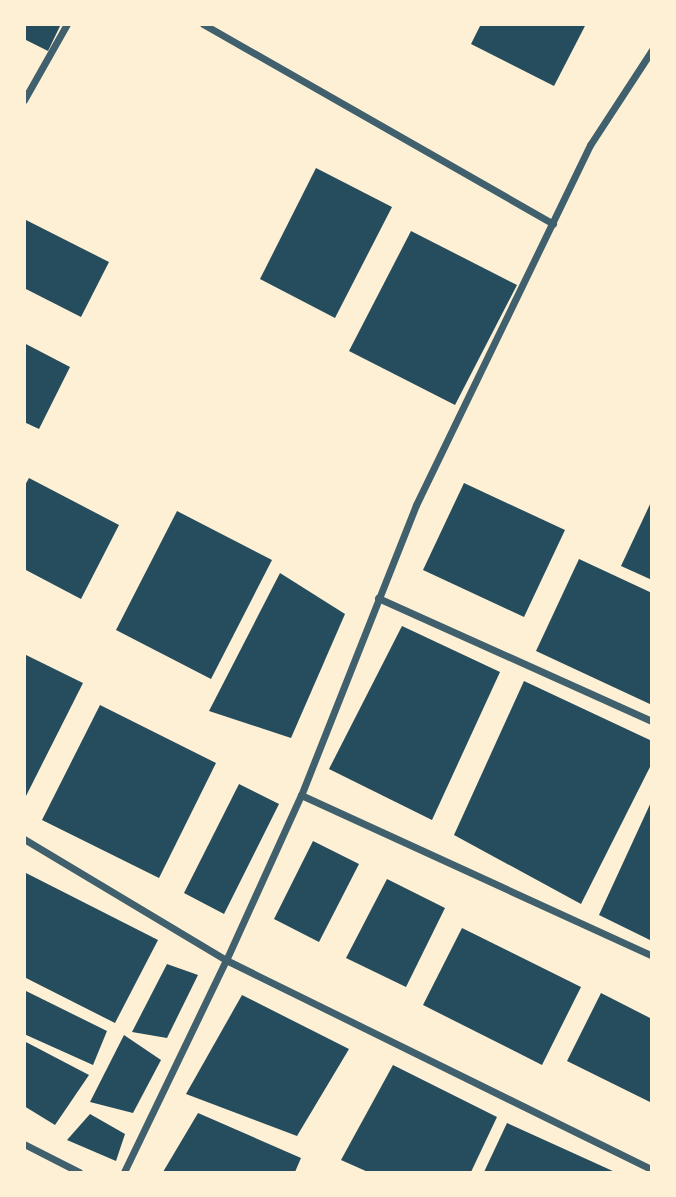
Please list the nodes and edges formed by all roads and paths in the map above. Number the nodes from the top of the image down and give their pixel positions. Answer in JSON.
{"nodes":[{"id":1,"x":67,"y":24,"type":"edge"},
{"id":2,"x":203,"y":24,"type":"edge"},
{"id":3,"x":652,"y":50,"type":"edge"},
{"id":4,"x":24,"y":100,"type":"edge"},
{"id":5,"x":553,"y":223,"type":"junction"},
{"id":6,"x":378,"y":598,"type":"junction"},
{"id":7,"x":652,"y":721,"type":"edge"},
{"id":8,"x":301,"y":795,"type":"junction"},
{"id":9,"x":24,"y":839,"type":"edge"},
{"id":10,"x":652,"y":956,"type":"edge"},
{"id":11,"x":226,"y":960,"type":"junction"},
{"id":12,"x":24,"y":1144,"type":"edge"},
{"id":13,"x":652,"y":1170,"type":"edge"},
{"id":14,"x":79,"y":1172,"type":"edge"},
{"id":15,"x":124,"y":1172,"type":"edge"}],
"edges":[{"from":1,"to":4,"type":"street"},
{"from":2,"to":5,"type":"street"},
{"from":3,"to":5,"type":"street"},
{"from":5,"to":6,"type":"street"},
{"from":6,"to":7,"type":"street"},
{"from":6,"to":8,"type":"street"},
{"from":8,"to":10,"type":"street"},
{"from":8,"to":11,"type":"street"},
{"from":9,"to":11,"type":"street"},
{"from":11,"to":13,"type":"street"},
{"from":11,"to":15,"type":"street"},
{"from":12,"to":14,"type":"street"}]}
